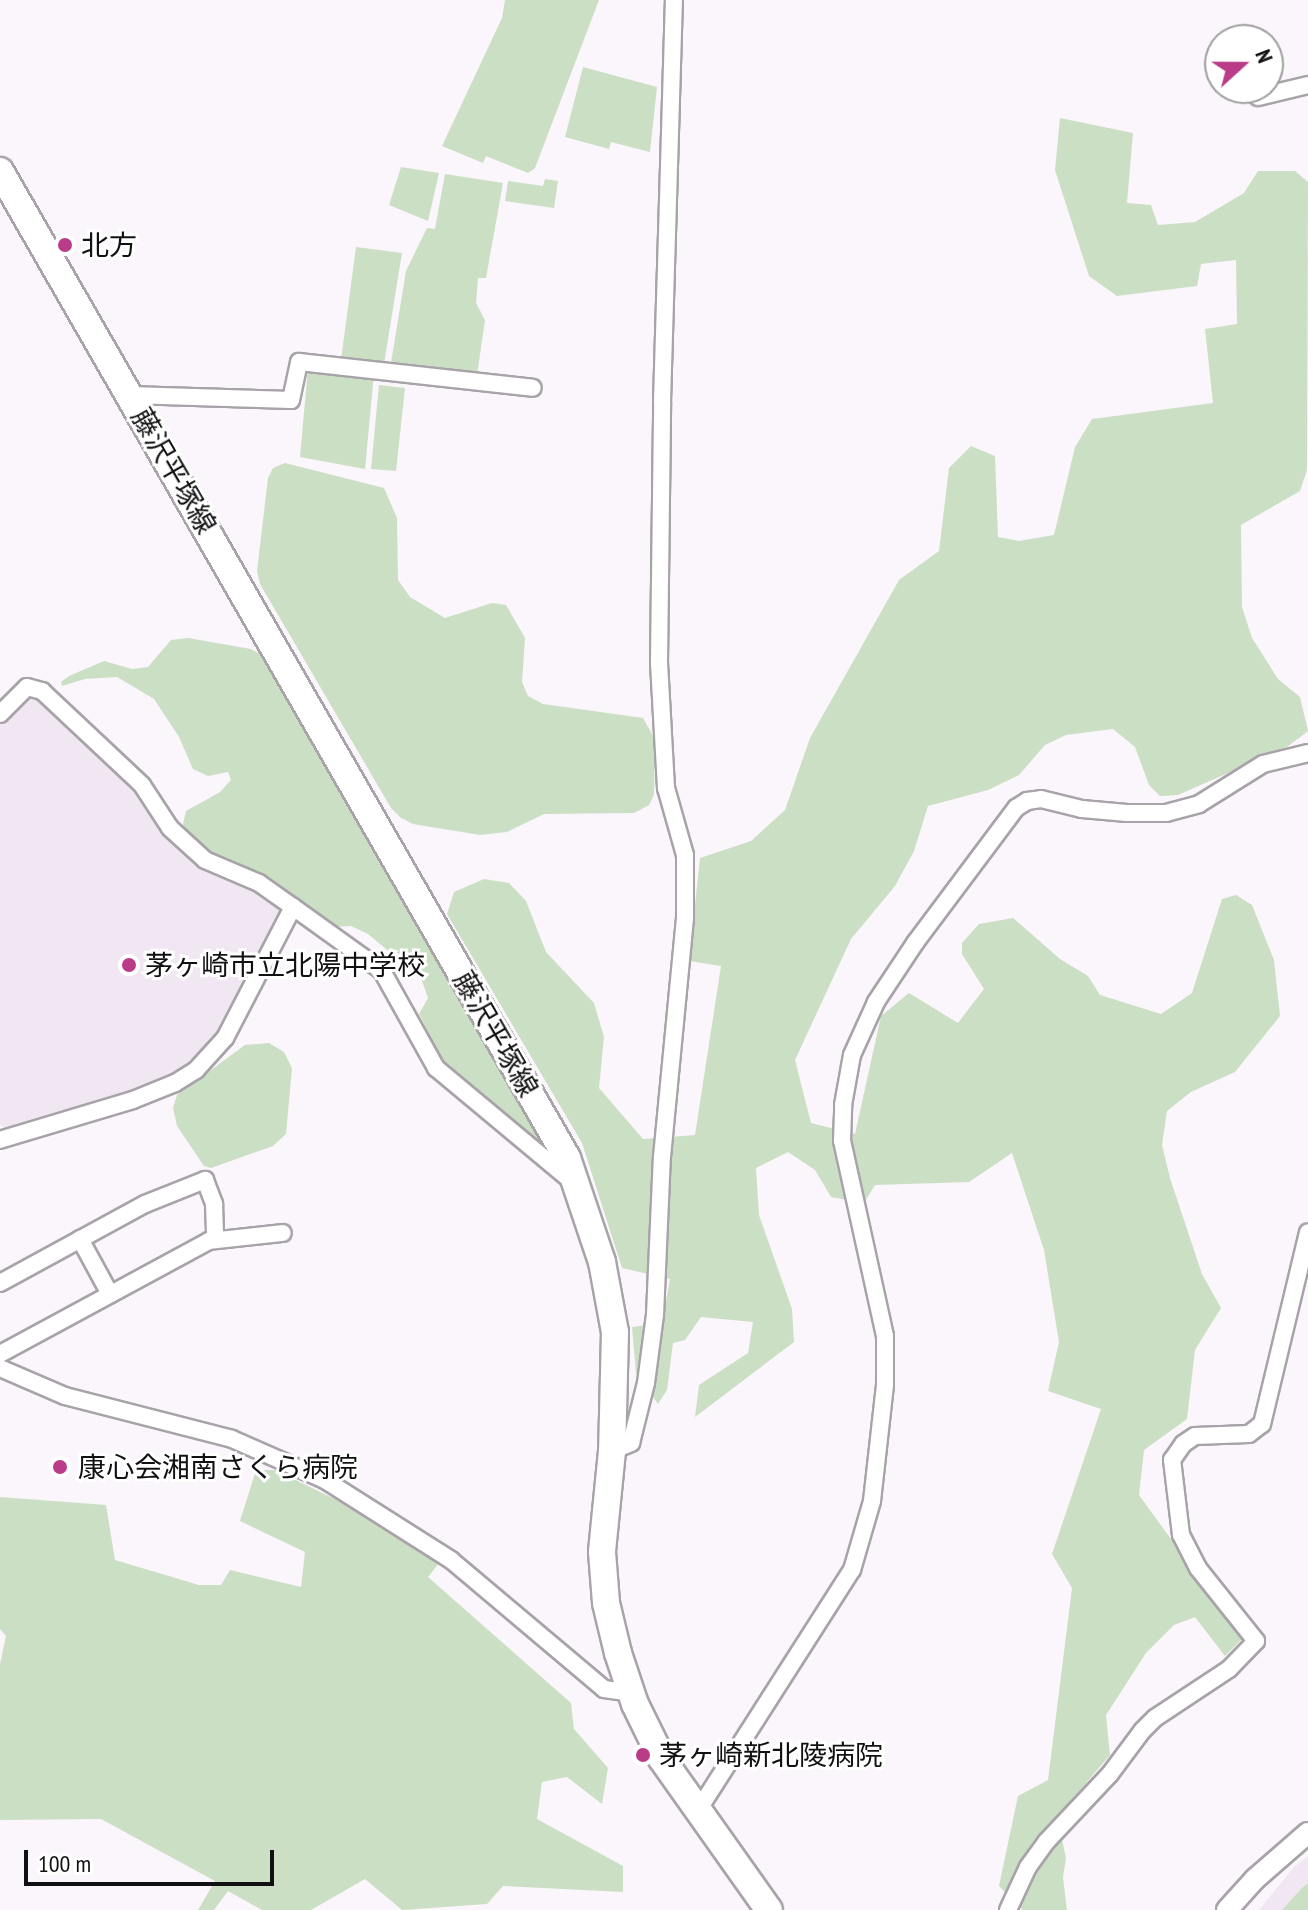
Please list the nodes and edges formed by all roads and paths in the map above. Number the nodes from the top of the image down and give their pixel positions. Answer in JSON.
{"nodes":[{"id":1,"x":674,"y":0,"type":"edge"},
{"id":2,"x":1308,"y":85,"type":"edge"},
{"id":3,"x":1284,"y":91,"type":"edge"},
{"id":4,"x":0,"y":171,"type":"edge"},
{"id":5,"x":533,"y":388,"type":"dead end"},
{"id":6,"x":130,"y":395,"type":"junction"},
{"id":7,"x":0,"y":714,"type":"edge"},
{"id":8,"x":1308,"y":753,"type":"edge"},
{"id":9,"x":293,"y":907,"type":"junction"},
{"id":10,"x":1,"y":1138,"type":"edge"},
{"id":11,"x":577,"y":1185,"type":"junction"},
{"id":12,"x":1308,"y":1232,"type":"edge"},
{"id":13,"x":283,"y":1233,"type":"dead end"},
{"id":14,"x":80,"y":1239,"type":"junction"},
{"id":15,"x":215,"y":1239,"type":"junction"},
{"id":16,"x":0,"y":1283,"type":"edge"},
{"id":17,"x":110,"y":1294,"type":"junction"},
{"id":18,"x":0,"y":1354,"type":"edge"},
{"id":19,"x":0,"y":1368,"type":"edge"},
{"id":20,"x":612,"y":1451,"type":"junction"},
{"id":21,"x":631,"y":1693,"type":"junction"},
{"id":22,"x":697,"y":1812,"type":"junction"},
{"id":23,"x":1308,"y":1833,"type":"edge"},
{"id":24,"x":769,"y":1910,"type":"edge"},
{"id":25,"x":1008,"y":1910,"type":"edge"},
{"id":26,"x":1227,"y":1910,"type":"edge"}],
"edges":[{"from":1,"to":20,"type":"street"},
{"from":2,"to":3,"type":"street"},
{"from":4,"to":6,"type":"main road","name":"藤沢平塚線"},
{"from":5,"to":6,"type":"street"},
{"from":6,"to":11,"type":"main road","name":"藤沢平塚線"},
{"from":7,"to":9,"type":"street"},
{"from":8,"to":22,"type":"street"},
{"from":9,"to":10,"type":"street"},
{"from":9,"to":11,"type":"street"},
{"from":11,"to":20,"type":"main road","name":"藤沢平塚線"},
{"from":12,"to":25,"type":"street"},
{"from":13,"to":15,"type":"street"},
{"from":14,"to":15,"type":"street"},
{"from":14,"to":16,"type":"street"},
{"from":14,"to":17,"type":"street"},
{"from":15,"to":17,"type":"street"},
{"from":17,"to":18,"type":"street"},
{"from":19,"to":21,"type":"street"},
{"from":20,"to":21,"type":"main road","name":"藤沢平塚線"},
{"from":21,"to":22,"type":"main road","name":"藤沢平塚線"},
{"from":22,"to":24,"type":"main road","name":"藤沢平塚線"},
{"from":23,"to":26,"type":"street"}]}
